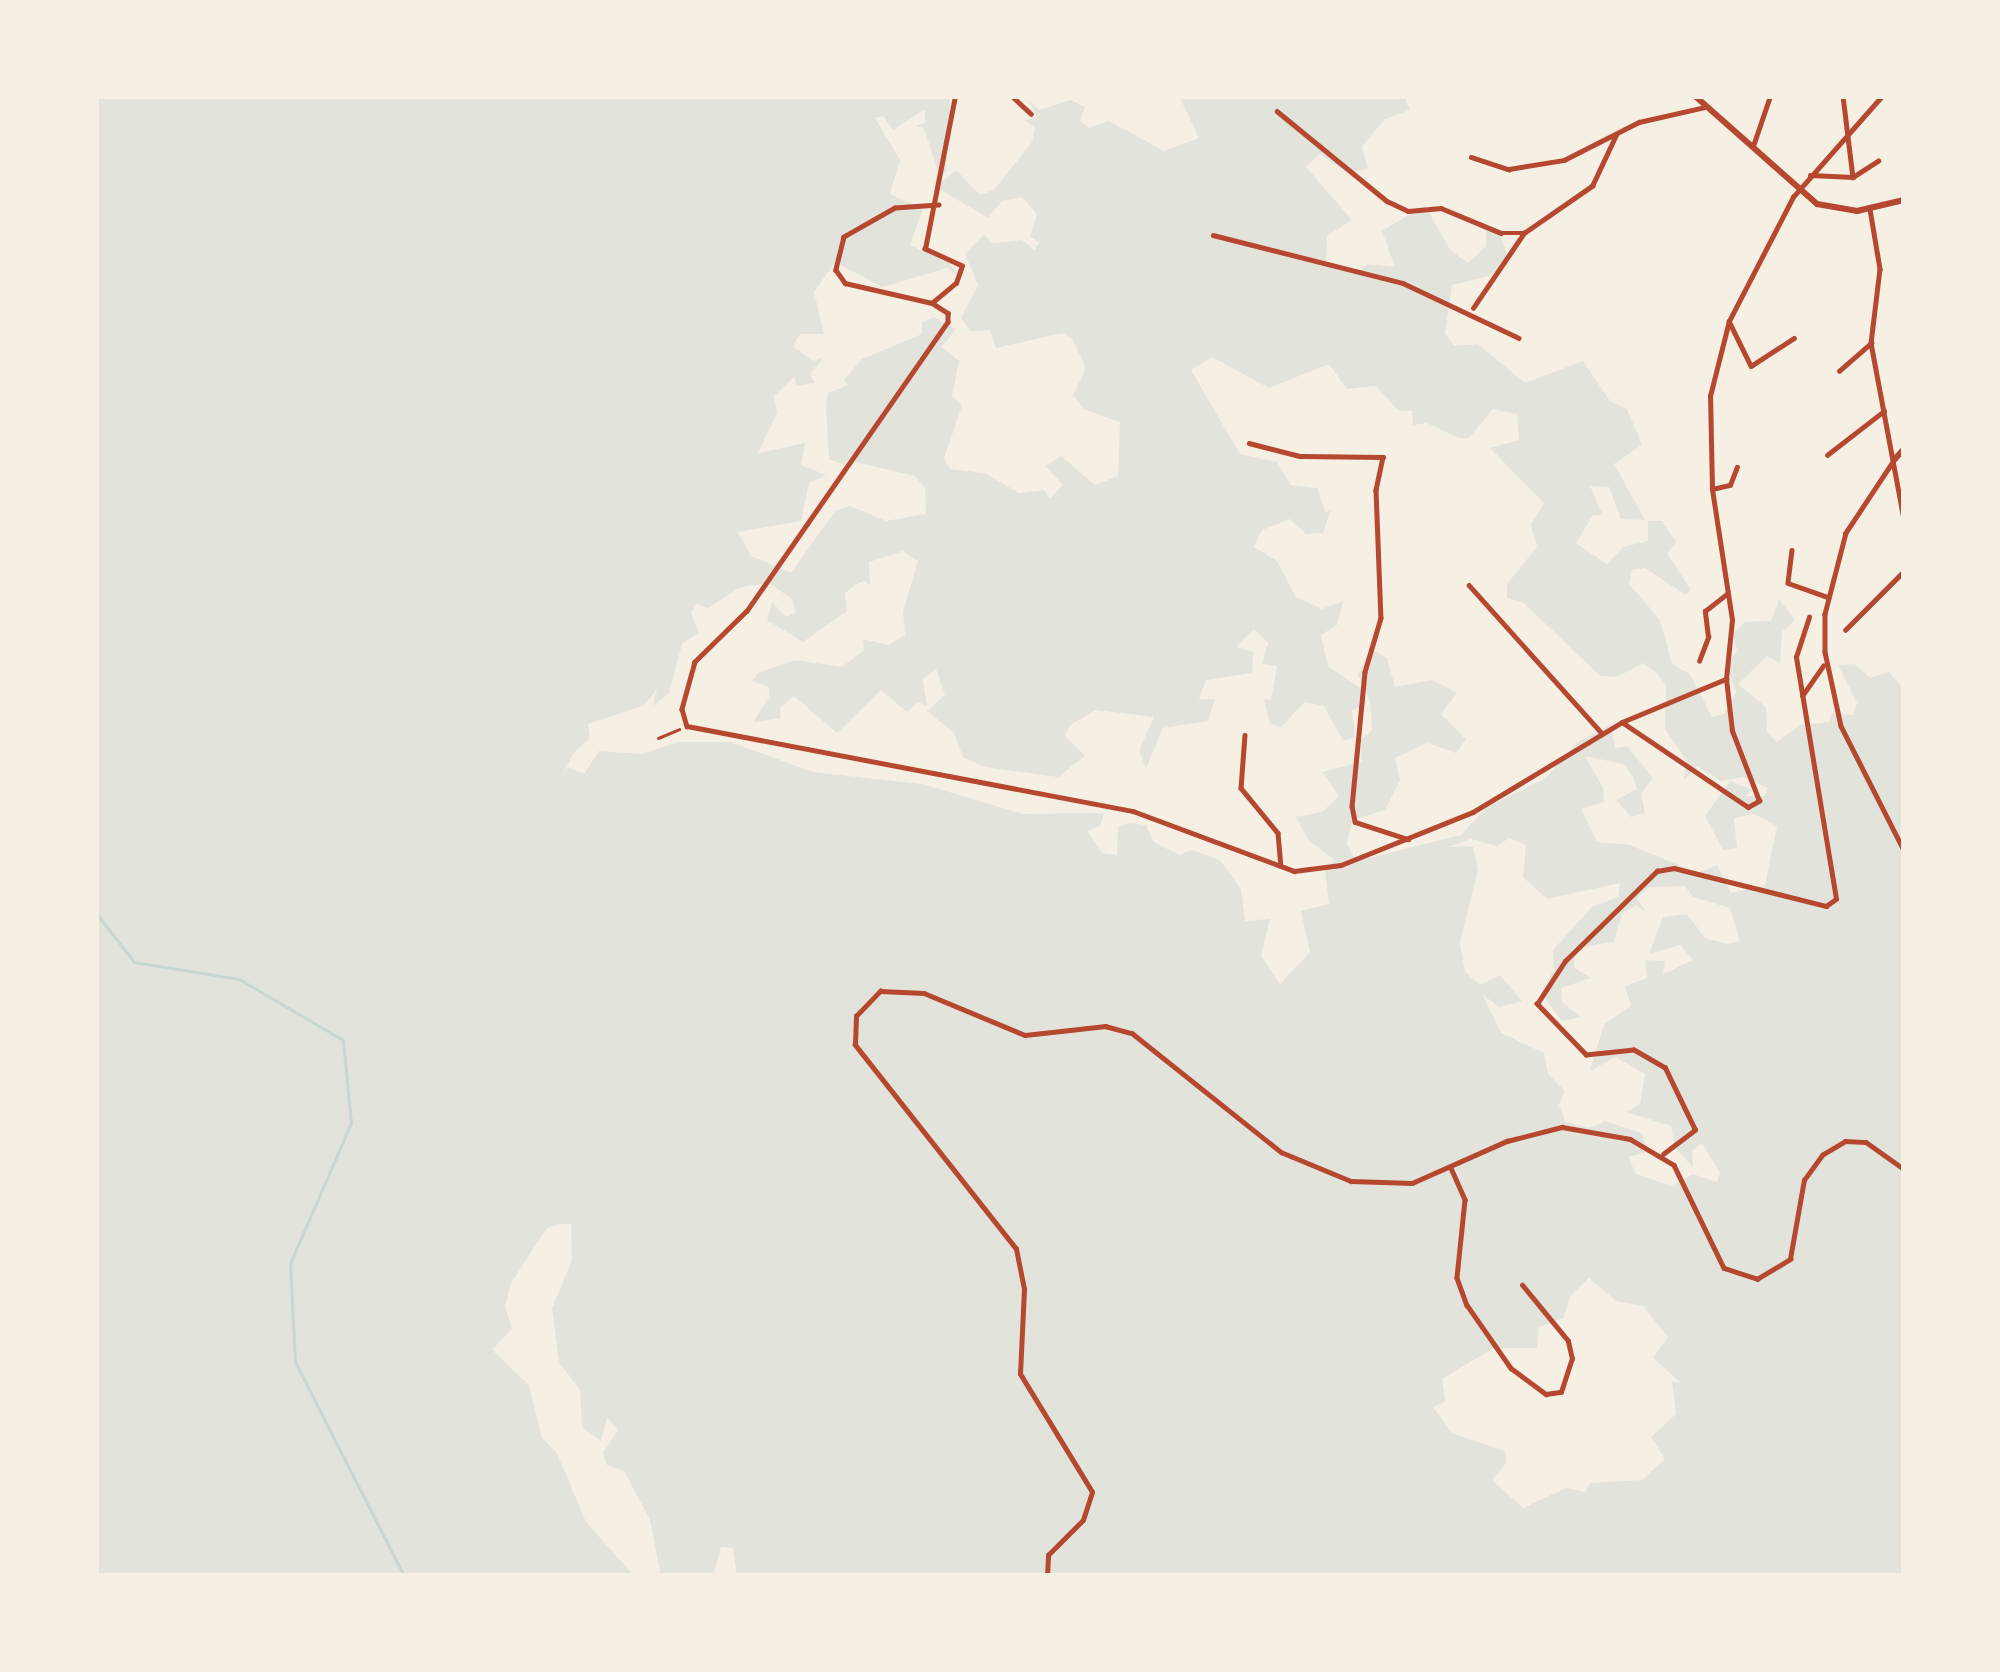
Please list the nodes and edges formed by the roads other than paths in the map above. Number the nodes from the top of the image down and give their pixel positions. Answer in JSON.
{"nodes":[{"id":1,"x":955,"y":96,"type":"edge"},
{"id":2,"x":1012,"y":96,"type":"edge"},
{"id":3,"x":1695,"y":96,"type":"edge"},
{"id":4,"x":1770,"y":96,"type":"edge"},
{"id":5,"x":1843,"y":96,"type":"edge"},
{"id":6,"x":1882,"y":96,"type":"edge"},
{"id":7,"x":1705,"y":106,"type":"junction"},
{"id":8,"x":1277,"y":111,"type":"dead end"},
{"id":9,"x":1030,"y":114,"type":"dead end"},
{"id":10,"x":1616,"y":135,"type":"junction"},
{"id":11,"x":1845,"y":135,"type":"junction"},
{"id":12,"x":1750,"y":148,"type":"junction"},
{"id":13,"x":1471,"y":158,"type":"dead end"},
{"id":14,"x":1878,"y":161,"type":"dead end"},
{"id":15,"x":1810,"y":175,"type":"junction"},
{"id":16,"x":1853,"y":177,"type":"junction"},
{"id":17,"x":1798,"y":191,"type":"junction"},
{"id":18,"x":1904,"y":200,"type":"edge"},
{"id":19,"x":938,"y":205,"type":"junction"},
{"id":20,"x":1870,"y":209,"type":"junction"},
{"id":21,"x":1524,"y":233,"type":"junction"},
{"id":22,"x":1213,"y":235,"type":"dead end"},
{"id":23,"x":932,"y":302,"type":"junction"},
{"id":24,"x":1472,"y":310,"type":"junction"},
{"id":25,"x":1729,"y":321,"type":"junction"},
{"id":26,"x":1519,"y":338,"type":"dead end"},
{"id":27,"x":1794,"y":338,"type":"dead end"},
{"id":28,"x":1871,"y":343,"type":"junction"},
{"id":29,"x":1840,"y":371,"type":"dead end"},
{"id":30,"x":1884,"y":411,"type":"junction"},
{"id":31,"x":1249,"y":443,"type":"dead end"},
{"id":32,"x":1904,"y":448,"type":"edge"},
{"id":33,"x":1827,"y":455,"type":"dead end"},
{"id":34,"x":1895,"y":459,"type":"junction"},
{"id":35,"x":1737,"y":467,"type":"dead end"},
{"id":36,"x":1712,"y":489,"type":"junction"},
{"id":37,"x":1904,"y":520,"type":"edge"},
{"id":38,"x":1792,"y":550,"type":"dead end"},
{"id":39,"x":1904,"y":571,"type":"edge"},
{"id":40,"x":1468,"y":585,"type":"dead end"},
{"id":41,"x":1727,"y":594,"type":"junction"},
{"id":42,"x":1828,"y":597,"type":"junction"},
{"id":43,"x":1809,"y":616,"type":"dead end"},
{"id":44,"x":1845,"y":630,"type":"dead end"},
{"id":45,"x":1699,"y":661,"type":"dead end"},
{"id":46,"x":1826,"y":664,"type":"junction"},
{"id":47,"x":1726,"y":679,"type":"junction"},
{"id":48,"x":1802,"y":696,"type":"junction"},
{"id":49,"x":1622,"y":722,"type":"junction"},
{"id":50,"x":1602,"y":734,"type":"junction"},
{"id":51,"x":1245,"y":735,"type":"dead end"},
{"id":52,"x":1408,"y":838,"type":"junction"},
{"id":53,"x":1904,"y":850,"type":"edge"},
{"id":54,"x":1281,"y":866,"type":"junction"},
{"id":55,"x":1663,"y":1154,"type":"junction"},
{"id":56,"x":1451,"y":1168,"type":"junction"},
{"id":57,"x":1904,"y":1169,"type":"edge"},
{"id":58,"x":1522,"y":1285,"type":"dead end"},
{"id":59,"x":1047,"y":1576,"type":"edge"}],
"edges":[{"from":1,"to":19,"type":"street"},
{"from":2,"to":9,"type":"street"},
{"from":3,"to":7,"type":"street"},
{"from":4,"to":12,"type":"street"},
{"from":5,"to":11,"type":"street"},
{"from":6,"to":11,"type":"street"},
{"from":7,"to":10,"type":"street"},
{"from":7,"to":12,"type":"street"},
{"from":8,"to":21,"type":"street"},
{"from":10,"to":13,"type":"street"},
{"from":10,"to":21,"type":"street"},
{"from":11,"to":15,"type":"street"},
{"from":11,"to":16,"type":"street"},
{"from":12,"to":17,"type":"street"},
{"from":14,"to":16,"type":"street"},
{"from":15,"to":16,"type":"street"},
{"from":15,"to":17,"type":"street"},
{"from":17,"to":20,"type":"street"},
{"from":17,"to":25,"type":"street"},
{"from":18,"to":20,"type":"street"},
{"from":19,"to":23,"type":"street"},
{"from":19,"to":23,"type":"street"},
{"from":20,"to":28,"type":"street"},
{"from":21,"to":24,"type":"street"},
{"from":22,"to":24,"type":"street"},
{"from":23,"to":54,"type":"street"},
{"from":24,"to":26,"type":"street"},
{"from":25,"to":27,"type":"street"},
{"from":25,"to":36,"type":"street"},
{"from":28,"to":29,"type":"street"},
{"from":28,"to":30,"type":"street"},
{"from":30,"to":33,"type":"street"},
{"from":30,"to":34,"type":"street"},
{"from":31,"to":52,"type":"street"},
{"from":32,"to":34,"type":"street"},
{"from":34,"to":37,"type":"street"},
{"from":34,"to":42,"type":"street"},
{"from":35,"to":36,"type":"street"},
{"from":36,"to":41,"type":"street"},
{"from":38,"to":42,"type":"street"},
{"from":39,"to":44,"type":"street"},
{"from":40,"to":50,"type":"street"},
{"from":41,"to":45,"type":"street"},
{"from":41,"to":47,"type":"street"},
{"from":42,"to":46,"type":"street"},
{"from":43,"to":48,"type":"street"},
{"from":46,"to":48,"type":"street"},
{"from":46,"to":53,"type":"street"},
{"from":47,"to":49,"type":"street"},
{"from":47,"to":49,"type":"street"},
{"from":48,"to":55,"type":"street"},
{"from":49,"to":50,"type":"street"},
{"from":50,"to":52,"type":"street"},
{"from":51,"to":54,"type":"street"},
{"from":52,"to":54,"type":"street"},
{"from":55,"to":56,"type":"street"},
{"from":55,"to":57,"type":"street"},
{"from":56,"to":58,"type":"street"},
{"from":56,"to":59,"type":"street"}]}
